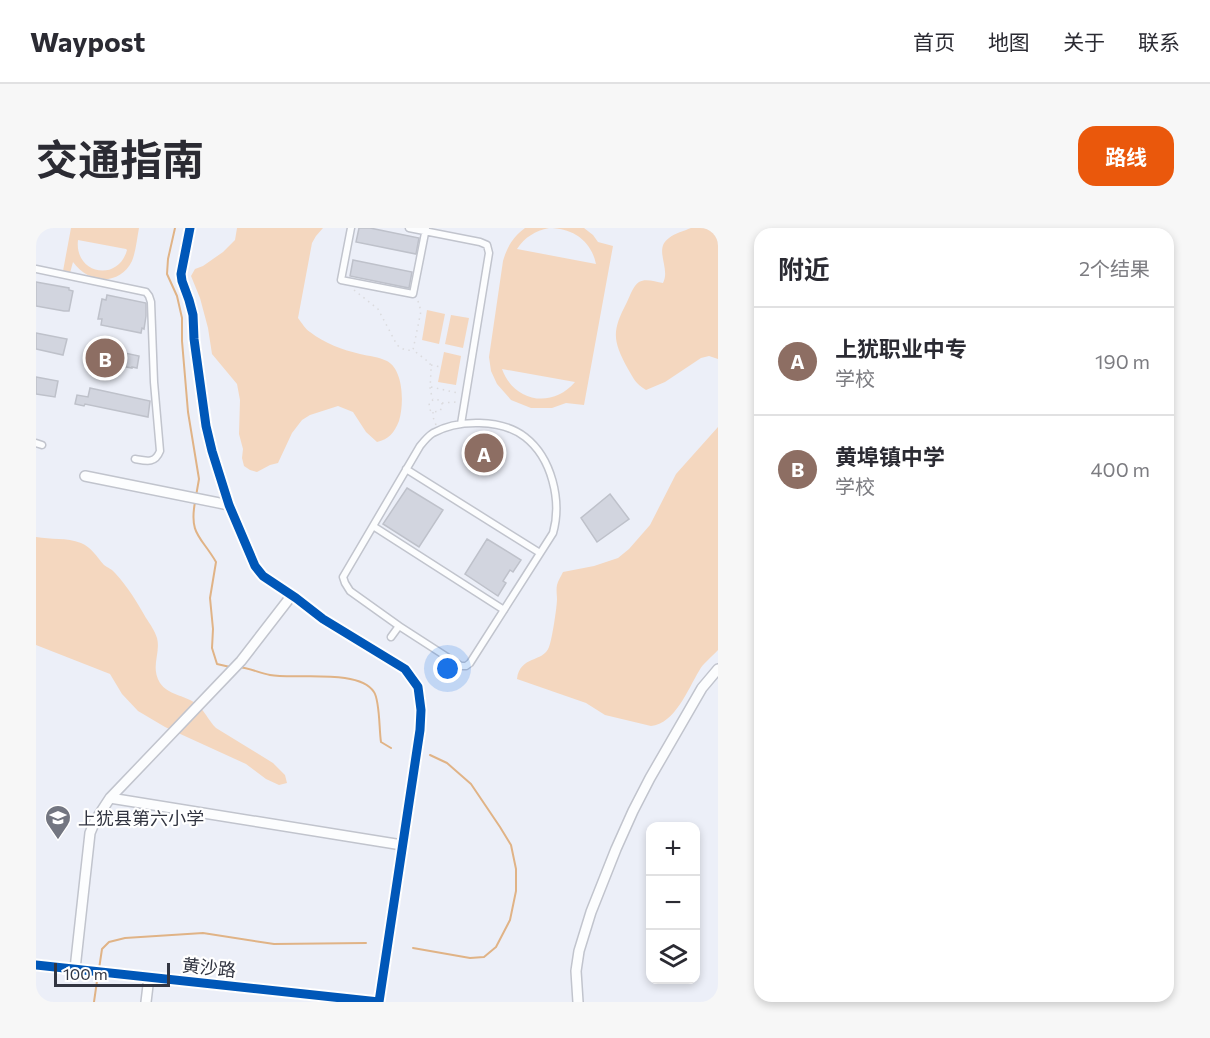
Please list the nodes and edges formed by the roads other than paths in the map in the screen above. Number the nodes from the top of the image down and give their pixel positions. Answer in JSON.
{"nodes":[{"id":1,"x":190,"y":228,"type":"edge"},
{"id":2,"x":351,"y":228,"type":"edge"},
{"id":3,"x":409,"y":228,"type":"edge"},
{"id":4,"x":425,"y":230,"type":"edge"},
{"id":5,"x":36,"y":269,"type":"edge"},
{"id":6,"x":461,"y":424,"type":"junction"},
{"id":7,"x":135,"y":459,"type":"dead end"},
{"id":8,"x":406,"y":470,"type":"junction"},
{"id":9,"x":85,"y":476,"type":"dead end"},
{"id":10,"x":229,"y":505,"type":"junction"},
{"id":11,"x":373,"y":526,"type":"junction"},
{"id":12,"x":540,"y":553,"type":"junction"},
{"id":13,"x":292,"y":595,"type":"junction"},
{"id":14,"x":504,"y":610,"type":"junction"},
{"id":15,"x":399,"y":626,"type":"junction"},
{"id":16,"x":391,"y":637,"type":"dead end"},
{"id":17,"x":718,"y":669,"type":"edge"},
{"id":18,"x":110,"y":798,"type":"junction"},
{"id":19,"x":402,"y":845,"type":"junction"},
{"id":20,"x":36,"y":965,"type":"edge"},
{"id":21,"x":75,"y":969,"type":"junction"},
{"id":22,"x":149,"y":977,"type":"junction"},
{"id":23,"x":146,"y":1002,"type":"edge"},
{"id":24,"x":379,"y":1002,"type":"edge"},
{"id":25,"x":578,"y":1002,"type":"edge"}],
"edges":[{"from":1,"to":10,"type":"street"},
{"from":2,"to":4,"type":"street"},
{"from":3,"to":4,"type":"street"},
{"from":4,"to":6,"type":"street"},
{"from":5,"to":7,"type":"street"},
{"from":6,"to":8,"type":"street"},
{"from":6,"to":12,"type":"street"},
{"from":8,"to":11,"type":"street"},
{"from":8,"to":12,"type":"street"},
{"from":9,"to":10,"type":"street"},
{"from":10,"to":13,"type":"street"},
{"from":11,"to":14,"type":"street"},
{"from":11,"to":15,"type":"street"},
{"from":12,"to":14,"type":"street"},
{"from":13,"to":18,"type":"street"},
{"from":13,"to":19,"type":"street"},
{"from":14,"to":15,"type":"street"},
{"from":15,"to":16,"type":"street"},
{"from":17,"to":25,"type":"street"},
{"from":18,"to":19,"type":"street"},
{"from":18,"to":21,"type":"street"},
{"from":19,"to":24,"type":"street"},
{"from":20,"to":21,"type":"street","name":"黄沙路"},
{"from":21,"to":22,"type":"street","name":"黄沙路"},
{"from":22,"to":23,"type":"street"},
{"from":22,"to":24,"type":"street","name":"黄沙路"}]}
